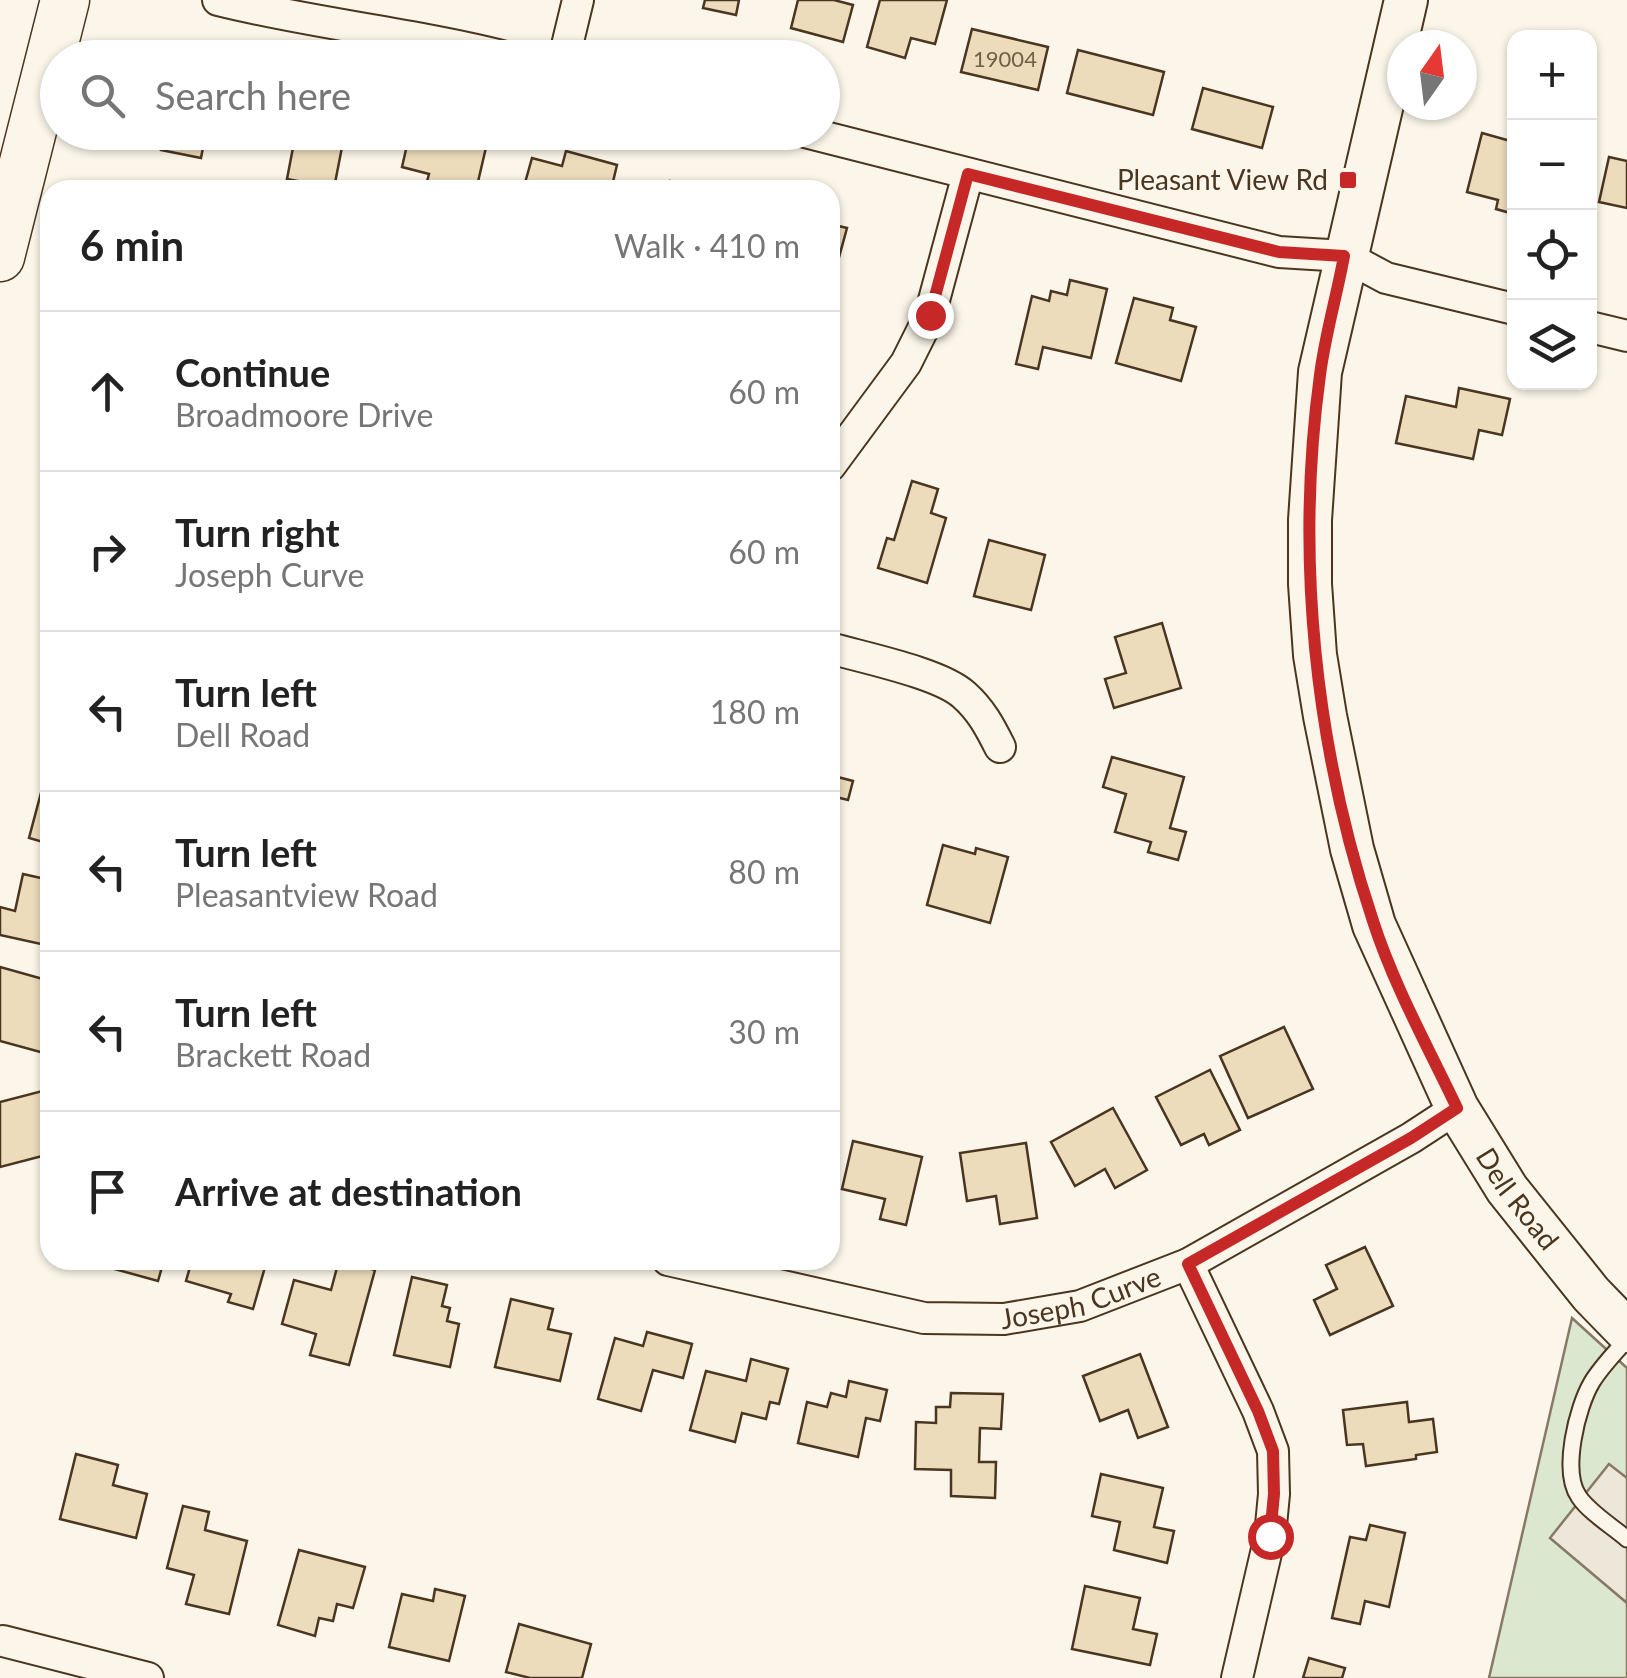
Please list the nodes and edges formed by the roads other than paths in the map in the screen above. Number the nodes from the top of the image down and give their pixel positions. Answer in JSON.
{"nodes":[{"id":1,"x":65,"y":0,"type":"edge"},
{"id":2,"x":218,"y":0,"type":"edge"},
{"id":3,"x":578,"y":0,"type":"edge"},
{"id":4,"x":1406,"y":0,"type":"edge"},
{"id":5,"x":55,"y":40,"type":"edge"},
{"id":6,"x":432,"y":40,"type":"edge"},
{"id":7,"x":568,"y":40,"type":"edge"},
{"id":8,"x":40,"y":99,"type":"edge"},
{"id":9,"x":840,"y":141,"type":"edge"},
{"id":10,"x":968,"y":174,"type":"junction"},
{"id":11,"x":1344,"y":256,"type":"junction"},
{"id":12,"x":0,"y":257,"type":"edge"},
{"id":13,"x":1507,"y":307,"type":"edge"},
{"id":14,"x":1597,"y":329,"type":"edge"},
{"id":15,"x":1627,"y":336,"type":"edge"},
{"id":16,"x":840,"y":452,"type":"edge"},
{"id":17,"x":840,"y":651,"type":"edge"},
{"id":18,"x":1000,"y":747,"type":"dead end"},
{"id":19,"x":1457,"y":1108,"type":"junction"},
{"id":20,"x":1188,"y":1264,"type":"junction"},
{"id":21,"x":712,"y":1270,"type":"edge"},
{"id":22,"x":1627,"y":1331,"type":"edge"},
{"id":23,"x":1627,"y":1339,"type":"edge"},
{"id":24,"x":1627,"y":1539,"type":"edge"},
{"id":25,"x":3,"y":1641,"type":"dead end"},
{"id":26,"x":148,"y":1678,"type":"edge"},
{"id":27,"x":1237,"y":1678,"type":"edge"}],
"edges":[{"from":1,"to":5,"type":"main road"},
{"from":2,"to":6,"type":"street"},
{"from":3,"to":7,"type":"street"},
{"from":4,"to":11,"type":"street","name":"Dell Road"},
{"from":8,"to":12,"type":"main road"},
{"from":9,"to":10,"type":"street"},
{"from":10,"to":11,"type":"street"},
{"from":10,"to":16,"type":"street"},
{"from":11,"to":13,"type":"street"},
{"from":11,"to":19,"type":"street","name":"Dell Road"},
{"from":14,"to":15,"type":"street"},
{"from":17,"to":18,"type":"street"},
{"from":19,"to":20,"type":"street","name":"Joseph Curve"},
{"from":19,"to":22,"type":"street","name":"Dell Road"},
{"from":20,"to":21,"type":"street","name":"Joseph Curve"},
{"from":20,"to":27,"type":"street"},
{"from":23,"to":24,"type":"lane"},
{"from":25,"to":26,"type":"street"}]}
